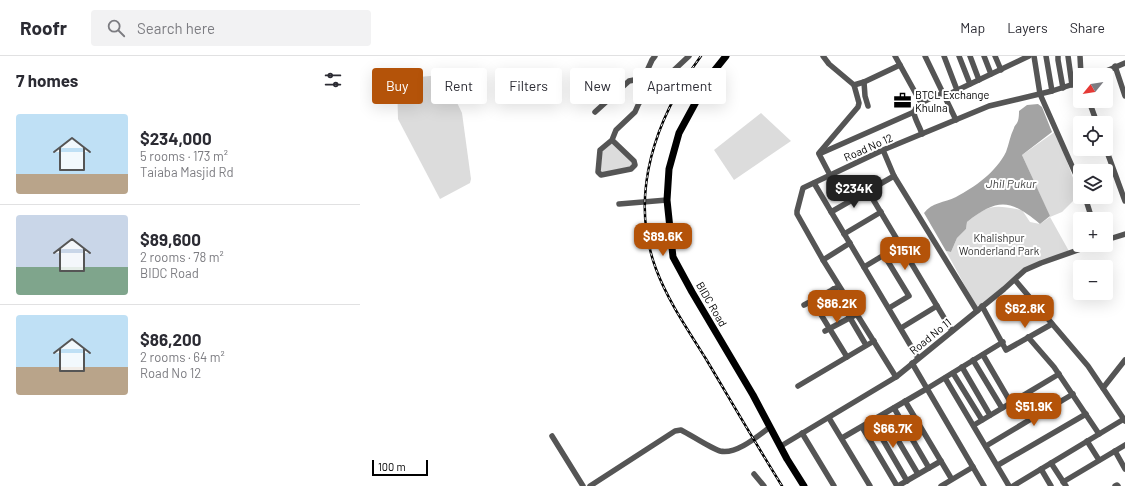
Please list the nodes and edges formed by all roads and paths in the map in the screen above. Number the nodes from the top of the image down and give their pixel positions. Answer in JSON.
{"nodes":[{"id":1,"x":655,"y":56,"type":"edge"},
{"id":2,"x":688,"y":56,"type":"edge"},
{"id":3,"x":726,"y":56,"type":"edge"},
{"id":4,"x":823,"y":56,"type":"edge"},
{"id":5,"x":895,"y":56,"type":"edge"},
{"id":6,"x":925,"y":56,"type":"edge"},
{"id":7,"x":944,"y":56,"type":"edge"},
{"id":8,"x":959,"y":56,"type":"edge"},
{"id":9,"x":970,"y":56,"type":"edge"},
{"id":10,"x":984,"y":56,"type":"edge"},
{"id":11,"x":995,"y":56,"type":"edge"},
{"id":12,"x":1029,"y":56,"type":"edge"},
{"id":13,"x":1034,"y":56,"type":"edge"},
{"id":14,"x":1046,"y":56,"type":"edge"},
{"id":15,"x":1058,"y":56,"type":"edge"},
{"id":16,"x":1068,"y":56,"type":"edge"},
{"id":17,"x":1080,"y":56,"type":"edge"},
{"id":18,"x":1125,"y":63,"type":"edge"},
{"id":19,"x":900,"y":65,"type":"junction"},
{"id":20,"x":1115,"y":66,"type":"junction"},
{"id":21,"x":1081,"y":68,"type":"edge"},
{"id":22,"x":1111,"y":68,"type":"edge"},
{"id":23,"x":1001,"y":70,"type":"junction"},
{"id":24,"x":991,"y":74,"type":"junction"},
{"id":25,"x":979,"y":80,"type":"junction"},
{"id":26,"x":864,"y":82,"type":"junction"},
{"id":27,"x":970,"y":84,"type":"junction"},
{"id":28,"x":854,"y":85,"type":"junction"},
{"id":29,"x":1072,"y":85,"type":"joint"},
{"id":30,"x":1063,"y":88,"type":"junction"},
{"id":31,"x":957,"y":90,"type":"junction"},
{"id":32,"x":1052,"y":91,"type":"junction"},
{"id":33,"x":944,"y":94,"type":"junction"},
{"id":34,"x":1040,"y":94,"type":"junction"},
{"id":35,"x":1125,"y":96,"type":"edge"},
{"id":36,"x":921,"y":103,"type":"junction"},
{"id":37,"x":868,"y":106,"type":"dead end"},
{"id":38,"x":595,"y":112,"type":"dead end"},
{"id":39,"x":914,"y":112,"type":"junction"},
{"id":40,"x":956,"y":120,"type":"junction"},
{"id":41,"x":922,"y":134,"type":"junction"},
{"id":42,"x":612,"y":140,"type":"junction"},
{"id":43,"x":883,"y":150,"type":"junction"},
{"id":44,"x":819,"y":154,"type":"junction"},
{"id":45,"x":1109,"y":156,"type":"edge"},
{"id":46,"x":1073,"y":168,"type":"edge"},
{"id":47,"x":830,"y":175,"type":"junction"},
{"id":48,"x":894,"y":176,"type":"junction"},
{"id":49,"x":814,"y":183,"type":"junction"},
{"id":50,"x":868,"y":191,"type":"junction"},
{"id":51,"x":667,"y":200,"type":"junction"},
{"id":52,"x":1125,"y":201,"type":"edge"},
{"id":53,"x":618,"y":204,"type":"dead end"},
{"id":54,"x":831,"y":212,"type":"junction"},
{"id":55,"x":881,"y":212,"type":"junction"},
{"id":56,"x":844,"y":234,"type":"junction"},
{"id":57,"x":1125,"y":234,"type":"edge"},
{"id":58,"x":1113,"y":238,"type":"edge"},
{"id":59,"x":850,"y":243,"type":"junction"},
{"id":60,"x":1073,"y":252,"type":"edge"},
{"id":61,"x":823,"y":260,"type":"junction"},
{"id":62,"x":864,"y":267,"type":"junction"},
{"id":63,"x":1014,"y":280,"type":"junction"},
{"id":64,"x":839,"y":286,"type":"junction"},
{"id":65,"x":833,"y":289,"type":"junction"},
{"id":66,"x":812,"y":300,"type":"junction"},
{"id":67,"x":804,"y":305,"type":"dead end"},
{"id":68,"x":937,"y":306,"type":"junction"},
{"id":69,"x":982,"y":306,"type":"junction"},
{"id":70,"x":889,"y":308,"type":"junction"},
{"id":71,"x":976,"y":311,"type":"junction"},
{"id":72,"x":857,"y":314,"type":"junction"},
{"id":73,"x":850,"y":318,"type":"junction"},
{"id":74,"x":1052,"y":324,"type":"junction"},
{"id":75,"x":901,"y":328,"type":"junction"},
{"id":76,"x":828,"y":330,"type":"junction"},
{"id":77,"x":952,"y":331,"type":"junction"},
{"id":78,"x":1028,"y":337,"type":"junction"},
{"id":79,"x":874,"y":341,"type":"junction"},
{"id":80,"x":1003,"y":342,"type":"junction"},
{"id":81,"x":866,"y":345,"type":"junction"},
{"id":82,"x":982,"y":355,"type":"junction"},
{"id":83,"x":847,"y":357,"type":"junction"},
{"id":84,"x":918,"y":358,"type":"junction"},
{"id":85,"x":973,"y":360,"type":"junction"},
{"id":86,"x":1125,"y":360,"type":"edge"},
{"id":87,"x":912,"y":363,"type":"junction"},
{"id":88,"x":962,"y":367,"type":"junction"},
{"id":89,"x":953,"y":373,"type":"junction"},
{"id":90,"x":1059,"y":374,"type":"junction"},
{"id":91,"x":896,"y":377,"type":"junction"},
{"id":92,"x":945,"y":378,"type":"junction"},
{"id":93,"x":798,"y":386,"type":"dead end"},
{"id":94,"x":928,"y":388,"type":"junction"},
{"id":95,"x":1103,"y":388,"type":"junction"},
{"id":96,"x":1073,"y":394,"type":"junction"},
{"id":97,"x":906,"y":401,"type":"junction"},
{"id":98,"x":1011,"y":403,"type":"junction"},
{"id":99,"x":894,"y":408,"type":"junction"},
{"id":100,"x":1002,"y":408,"type":"junction"},
{"id":101,"x":883,"y":414,"type":"junction"},
{"id":102,"x":1086,"y":414,"type":"junction"},
{"id":103,"x":990,"y":415,"type":"junction"},
{"id":104,"x":829,"y":418,"type":"junction"},
{"id":105,"x":982,"y":420,"type":"junction"},
{"id":106,"x":1124,"y":420,"type":"edge"},
{"id":107,"x":872,"y":421,"type":"junction"},
{"id":108,"x":974,"y":425,"type":"junction"},
{"id":109,"x":862,"y":426,"type":"junction"},
{"id":110,"x":770,"y":427,"type":"junction"},
{"id":111,"x":802,"y":433,"type":"junction"},
{"id":112,"x":1099,"y":434,"type":"junction"},
{"id":113,"x":552,"y":436,"type":"dead end"},
{"id":114,"x":842,"y":438,"type":"junction"},
{"id":115,"x":1087,"y":441,"type":"junction"},
{"id":116,"x":1125,"y":445,"type":"edge"},
{"id":117,"x":781,"y":446,"type":"junction"},
{"id":118,"x":986,"y":446,"type":"junction"},
{"id":119,"x":1115,"y":451,"type":"junction"},
{"id":120,"x":1099,"y":460,"type":"junction"},
{"id":121,"x":941,"y":461,"type":"junction"},
{"id":122,"x":1051,"y":463,"type":"junction"},
{"id":123,"x":998,"y":465,"type":"junction"},
{"id":124,"x":973,"y":467,"type":"junction"},
{"id":125,"x":929,"y":468,"type":"junction"},
{"id":126,"x":1125,"y":468,"type":"edge"},
{"id":127,"x":1041,"y":469,"type":"junction"},
{"id":128,"x":754,"y":474,"type":"dead end"},
{"id":129,"x":918,"y":474,"type":"junction"},
{"id":130,"x":951,"y":478,"type":"dead end"},
{"id":131,"x":907,"y":481,"type":"junction"},
{"id":132,"x":1065,"y":484,"type":"edge"},
{"id":133,"x":583,"y":486,"type":"edge"},
{"id":134,"x":590,"y":486,"type":"edge"},
{"id":135,"x":764,"y":486,"type":"edge"},
{"id":136,"x":804,"y":486,"type":"edge"},
{"id":137,"x":808,"y":486,"type":"edge"},
{"id":138,"x":834,"y":486,"type":"edge"},
{"id":139,"x":870,"y":486,"type":"edge"},
{"id":140,"x":898,"y":486,"type":"edge"},
{"id":141,"x":941,"y":486,"type":"edge"},
{"id":142,"x":984,"y":486,"type":"edge"},
{"id":143,"x":1009,"y":486,"type":"edge"},
{"id":144,"x":1013,"y":486,"type":"edge"},
{"id":145,"x":1051,"y":486,"type":"edge"},
{"id":146,"x":1115,"y":486,"type":"edge"},
{"id":147,"x":1118,"y":486,"type":"edge"}],
"edges":[{"from":1,"to":38,"type":"street"},
{"from":2,"to":42,"type":"street"},
{"from":3,"to":51,"type":"main road","name":"BIDC Road"},
{"from":4,"to":28,"type":"street"},
{"from":5,"to":19,"type":"street"},
{"from":6,"to":33,"type":"street"},
{"from":7,"to":31,"type":"street"},
{"from":8,"to":27,"type":"street"},
{"from":9,"to":25,"type":"street"},
{"from":10,"to":24,"type":"street"},
{"from":11,"to":23,"type":"street"},
{"from":12,"to":23,"type":"street"},
{"from":13,"to":34,"type":"street"},
{"from":14,"to":32,"type":"street"},
{"from":15,"to":30,"type":"street"},
{"from":16,"to":29,"type":"street"},
{"from":17,"to":21,"type":"street"},
{"from":18,"to":20,"type":"street"},
{"from":19,"to":26,"type":"street"},
{"from":19,"to":36,"type":"street"},
{"from":20,"to":22,"type":"street"},
{"from":20,"to":35,"type":"street"},
{"from":23,"to":24,"type":"street"},
{"from":24,"to":25,"type":"street"},
{"from":25,"to":27,"type":"street"},
{"from":26,"to":28,"type":"street"},
{"from":26,"to":37,"type":"street"},
{"from":27,"to":31,"type":"street"},
{"from":28,"to":44,"type":"street"},
{"from":29,"to":30,"type":"street","name":"Road No 12"},
{"from":30,"to":32,"type":"street","name":"Road No 12"},
{"from":31,"to":33,"type":"street"},
{"from":32,"to":34,"type":"street","name":"Road No 12"},
{"from":33,"to":36,"type":"street"},
{"from":33,"to":40,"type":"street"},
{"from":34,"to":40,"type":"street","name":"Road No 12"},
{"from":34,"to":46,"type":"street"},
{"from":36,"to":39,"type":"street"},
{"from":39,"to":41,"type":"street"},
{"from":39,"to":44,"type":"street"},
{"from":40,"to":41,"type":"street","name":"Road No 12"},
{"from":41,"to":43,"type":"street","name":"Road No 12"},
{"from":42,"to":42,"type":"street"},
{"from":43,"to":47,"type":"street","name":"Road No 12"},
{"from":43,"to":48,"type":"street"},
{"from":44,"to":47,"type":"street"},
{"from":45,"to":52,"type":"street"},
{"from":47,"to":49,"type":"street","name":"Road No 12"},
{"from":48,"to":50,"type":"street"},
{"from":48,"to":71,"type":"street"},
{"from":49,"to":54,"type":"street"},
{"from":49,"to":61,"type":"street","name":"Road No 12"},
{"from":50,"to":54,"type":"street"},
{"from":50,"to":55,"type":"street"},
{"from":51,"to":53,"type":"street"},
{"from":51,"to":110,"type":"main road","name":"BIDC Road"},
{"from":54,"to":56,"type":"street"},
{"from":55,"to":56,"type":"street"},
{"from":55,"to":68,"type":"street"},
{"from":56,"to":59,"type":"street"},
{"from":57,"to":58,"type":"street"},
{"from":59,"to":61,"type":"street"},
{"from":59,"to":62,"type":"street"},
{"from":60,"to":63,"type":"street","name":"Road No 11"},
{"from":61,"to":64,"type":"street","name":"Road No 12"},
{"from":62,"to":70,"type":"street"},
{"from":62,"to":70,"type":"street"},
{"from":63,"to":69,"type":"street","name":"Road No 11"},
{"from":63,"to":74,"type":"street"},
{"from":64,"to":65,"type":"street"},
{"from":64,"to":72,"type":"street","name":"Road No 12"},
{"from":65,"to":66,"type":"street"},
{"from":65,"to":73,"type":"street"},
{"from":66,"to":67,"type":"street"},
{"from":66,"to":76,"type":"street"},
{"from":68,"to":75,"type":"street"},
{"from":68,"to":77,"type":"street"},
{"from":69,"to":71,"type":"street","name":"Road No 11"},
{"from":69,"to":80,"type":"street"},
{"from":70,"to":75,"type":"street"},
{"from":71,"to":77,"type":"street","name":"Road No 11"},
{"from":72,"to":73,"type":"street"},
{"from":72,"to":79,"type":"street","name":"Road No 12"},
{"from":73,"to":76,"type":"street"},
{"from":73,"to":81,"type":"street"},
{"from":74,"to":78,"type":"street"},
{"from":74,"to":95,"type":"street"},
{"from":75,"to":84,"type":"street"},
{"from":76,"to":83,"type":"street"},
{"from":77,"to":84,"type":"street","name":"Road No 11"},
{"from":78,"to":80,"type":"street"},
{"from":78,"to":90,"type":"street"},
{"from":79,"to":81,"type":"street"},
{"from":79,"to":91,"type":"street","name":"Road No 12"},
{"from":80,"to":82,"type":"street"},
{"from":81,"to":83,"type":"street"},
{"from":82,"to":85,"type":"street"},
{"from":82,"to":98,"type":"street"},
{"from":83,"to":93,"type":"street"},
{"from":84,"to":87,"type":"street","name":"Road No 11"},
{"from":85,"to":88,"type":"street"},
{"from":85,"to":100,"type":"street"},
{"from":86,"to":95,"type":"street"},
{"from":87,"to":91,"type":"street","name":"Road No 11"},
{"from":87,"to":94,"type":"street"},
{"from":88,"to":89,"type":"street"},
{"from":88,"to":103,"type":"street"},
{"from":89,"to":92,"type":"street"},
{"from":89,"to":105,"type":"street"},
{"from":90,"to":96,"type":"street"},
{"from":90,"to":98,"type":"street"},
{"from":91,"to":104,"type":"street","name":"Road No 11"},
{"from":92,"to":94,"type":"street"},
{"from":92,"to":108,"type":"street"},
{"from":94,"to":97,"type":"street"},
{"from":94,"to":124,"type":"street"},
{"from":95,"to":106,"type":"street"},
{"from":96,"to":102,"type":"street"},
{"from":96,"to":118,"type":"street"},
{"from":97,"to":99,"type":"street"},
{"from":97,"to":121,"type":"street"},
{"from":98,"to":100,"type":"street"},
{"from":99,"to":101,"type":"street"},
{"from":99,"to":125,"type":"street"},
{"from":100,"to":103,"type":"street"},
{"from":101,"to":107,"type":"street"},
{"from":101,"to":129,"type":"street"},
{"from":102,"to":112,"type":"street"},
{"from":102,"to":123,"type":"street"},
{"from":103,"to":105,"type":"street"},
{"from":104,"to":111,"type":"street","name":"Road No 11"},
{"from":104,"to":114,"type":"street"},
{"from":105,"to":108,"type":"street"},
{"from":106,"to":112,"type":"street"},
{"from":107,"to":109,"type":"street"},
{"from":107,"to":131,"type":"street"},
{"from":108,"to":118,"type":"street"},
{"from":109,"to":114,"type":"street"},
{"from":109,"to":140,"type":"street"},
{"from":110,"to":117,"type":"main road","name":"BIDC Road"},
{"from":110,"to":134,"type":"street"},
{"from":111,"to":117,"type":"street","name":"Road No 11"},
{"from":111,"to":138,"type":"street"},
{"from":112,"to":115,"type":"street"},
{"from":113,"to":133,"type":"street"},
{"from":114,"to":139,"type":"street"},
{"from":115,"to":120,"type":"street"},
{"from":115,"to":122,"type":"street"},
{"from":116,"to":119,"type":"street"},
{"from":117,"to":136,"type":"main road","name":"BIDC Road"},
{"from":117,"to":137,"type":"main road","name":"BIDC Road"},
{"from":118,"to":123,"type":"street"},
{"from":119,"to":120,"type":"street"},
{"from":119,"to":126,"type":"street"},
{"from":120,"to":132,"type":"street"},
{"from":121,"to":125,"type":"street"},
{"from":121,"to":130,"type":"street"},
{"from":122,"to":127,"type":"street"},
{"from":122,"to":132,"type":"street"},
{"from":123,"to":143,"type":"street"},
{"from":124,"to":141,"type":"street"},
{"from":124,"to":142,"type":"street"},
{"from":125,"to":129,"type":"street"},
{"from":127,"to":144,"type":"street"},
{"from":127,"to":145,"type":"street"},
{"from":128,"to":135,"type":"street"},
{"from":129,"to":131,"type":"street"},
{"from":131,"to":140,"type":"street"},
{"from":146,"to":147,"type":"street"}]}
